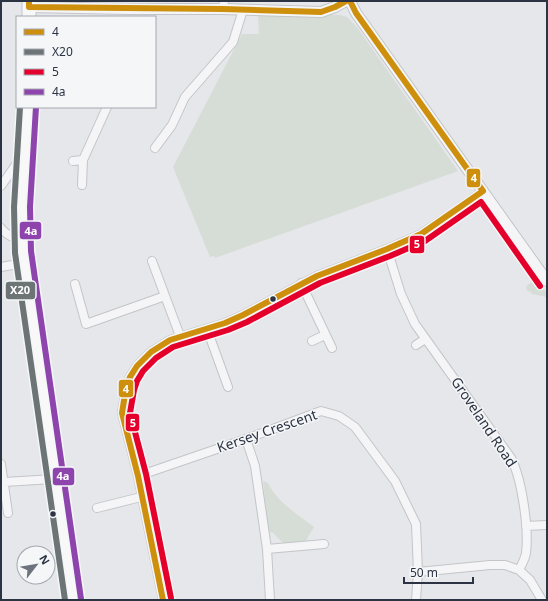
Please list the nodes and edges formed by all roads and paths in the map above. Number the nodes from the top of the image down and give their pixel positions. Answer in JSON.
{"nodes":[{"id":1,"x":346,"y":1,"type":"edge"},
{"id":2,"x":350,"y":1,"type":"edge"},
{"id":3,"x":224,"y":5,"type":"edge"},
{"id":4,"x":29,"y":8,"type":"edge"},
{"id":5,"x":243,"y":10,"type":"junction"},
{"id":6,"x":129,"y":13,"type":"edge"},
{"id":7,"x":28,"y":108,"type":"edge"},
{"id":8,"x":107,"y":108,"type":"edge"},
{"id":9,"x":155,"y":148,"type":"dead end"},
{"id":10,"x":25,"y":160,"type":"junction"},
{"id":11,"x":83,"y":160,"type":"junction"},
{"id":12,"x":73,"y":161,"type":"dead end"},
{"id":13,"x":82,"y":185,"type":"dead end"},
{"id":14,"x":1,"y":186,"type":"edge"},
{"id":15,"x":483,"y":191,"type":"junction"},
{"id":16,"x":1,"y":228,"type":"edge"},
{"id":17,"x":22,"y":244,"type":"junction"},
{"id":18,"x":387,"y":249,"type":"junction"},
{"id":19,"x":152,"y":261,"type":"dead end"},
{"id":20,"x":24,"y":263,"type":"junction"},
{"id":21,"x":1,"y":267,"type":"edge"},
{"id":22,"x":547,"y":281,"type":"edge"},
{"id":23,"x":301,"y":283,"type":"junction"},
{"id":24,"x":75,"y":284,"type":"dead end"},
{"id":25,"x":165,"y":296,"type":"junction"},
{"id":26,"x":207,"y":329,"type":"junction"},
{"id":27,"x":325,"y":335,"type":"junction"},
{"id":28,"x":180,"y":336,"type":"junction"},
{"id":29,"x":425,"y":339,"type":"junction"},
{"id":30,"x":312,"y":341,"type":"dead end"},
{"id":31,"x":416,"y":345,"type":"dead end"},
{"id":32,"x":332,"y":348,"type":"dead end"},
{"id":33,"x":228,"y":387,"type":"dead end"},
{"id":34,"x":246,"y":439,"type":"junction"},
{"id":35,"x":1,"y":464,"type":"edge"},
{"id":36,"x":138,"y":476,"type":"junction"},
{"id":37,"x":54,"y":480,"type":"junction"},
{"id":38,"x":4,"y":482,"type":"junction"},
{"id":39,"x":141,"y":497,"type":"junction"},
{"id":40,"x":97,"y":508,"type":"dead end"},
{"id":41,"x":8,"y":513,"type":"dead end"},
{"id":42,"x":547,"y":525,"type":"edge"},
{"id":43,"x":526,"y":526,"type":"junction"},
{"id":44,"x":324,"y":544,"type":"dead end"},
{"id":45,"x":268,"y":549,"type":"junction"},
{"id":46,"x":519,"y":570,"type":"junction"},
{"id":47,"x":418,"y":572,"type":"junction"},
{"id":48,"x":72,"y":600,"type":"edge"},
{"id":49,"x":163,"y":600,"type":"edge"},
{"id":50,"x":270,"y":600,"type":"edge"},
{"id":51,"x":416,"y":600,"type":"edge"},
{"id":52,"x":542,"y":600,"type":"edge"}],
"edges":[{"from":1,"to":5,"type":"street"},
{"from":2,"to":15,"type":"street"},
{"from":3,"to":5,"type":"street"},
{"from":3,"to":6,"type":"street"},
{"from":4,"to":6,"type":"street"},
{"from":5,"to":9,"type":"street"},
{"from":7,"to":10,"type":"main road"},
{"from":8,"to":11,"type":"street"},
{"from":10,"to":14,"type":"street"},
{"from":10,"to":17,"type":"main road"},
{"from":11,"to":12,"type":"street"},
{"from":11,"to":13,"type":"street"},
{"from":15,"to":18,"type":"street"},
{"from":15,"to":22,"type":"street"},
{"from":16,"to":17,"type":"street"},
{"from":17,"to":20,"type":"main road"},
{"from":18,"to":23,"type":"street"},
{"from":18,"to":29,"type":"street","name":"Groveland Road"},
{"from":19,"to":25,"type":"street"},
{"from":20,"to":21,"type":"street"},
{"from":20,"to":37,"type":"main road"},
{"from":23,"to":26,"type":"street"},
{"from":23,"to":27,"type":"street"},
{"from":24,"to":25,"type":"street"},
{"from":25,"to":28,"type":"street"},
{"from":26,"to":28,"type":"street"},
{"from":26,"to":33,"type":"street"},
{"from":27,"to":30,"type":"street"},
{"from":27,"to":32,"type":"street"},
{"from":28,"to":36,"type":"street"},
{"from":29,"to":31,"type":"street"},
{"from":29,"to":43,"type":"street","name":"Groveland Road"},
{"from":34,"to":36,"type":"street","name":"Kersey Crescent"},
{"from":34,"to":45,"type":"street"},
{"from":34,"to":47,"type":"street","name":"Kersey Crescent"},
{"from":35,"to":38,"type":"street"},
{"from":36,"to":39,"type":"street"},
{"from":37,"to":38,"type":"street"},
{"from":37,"to":48,"type":"main road"},
{"from":38,"to":41,"type":"street"},
{"from":39,"to":40,"type":"street"},
{"from":39,"to":49,"type":"street"},
{"from":42,"to":43,"type":"street"},
{"from":43,"to":46,"type":"street","name":"Groveland Road"},
{"from":44,"to":45,"type":"street"},
{"from":45,"to":50,"type":"street"},
{"from":46,"to":47,"type":"street"},
{"from":46,"to":52,"type":"street"},
{"from":47,"to":51,"type":"street","name":"Kersey Crescent"}]}
